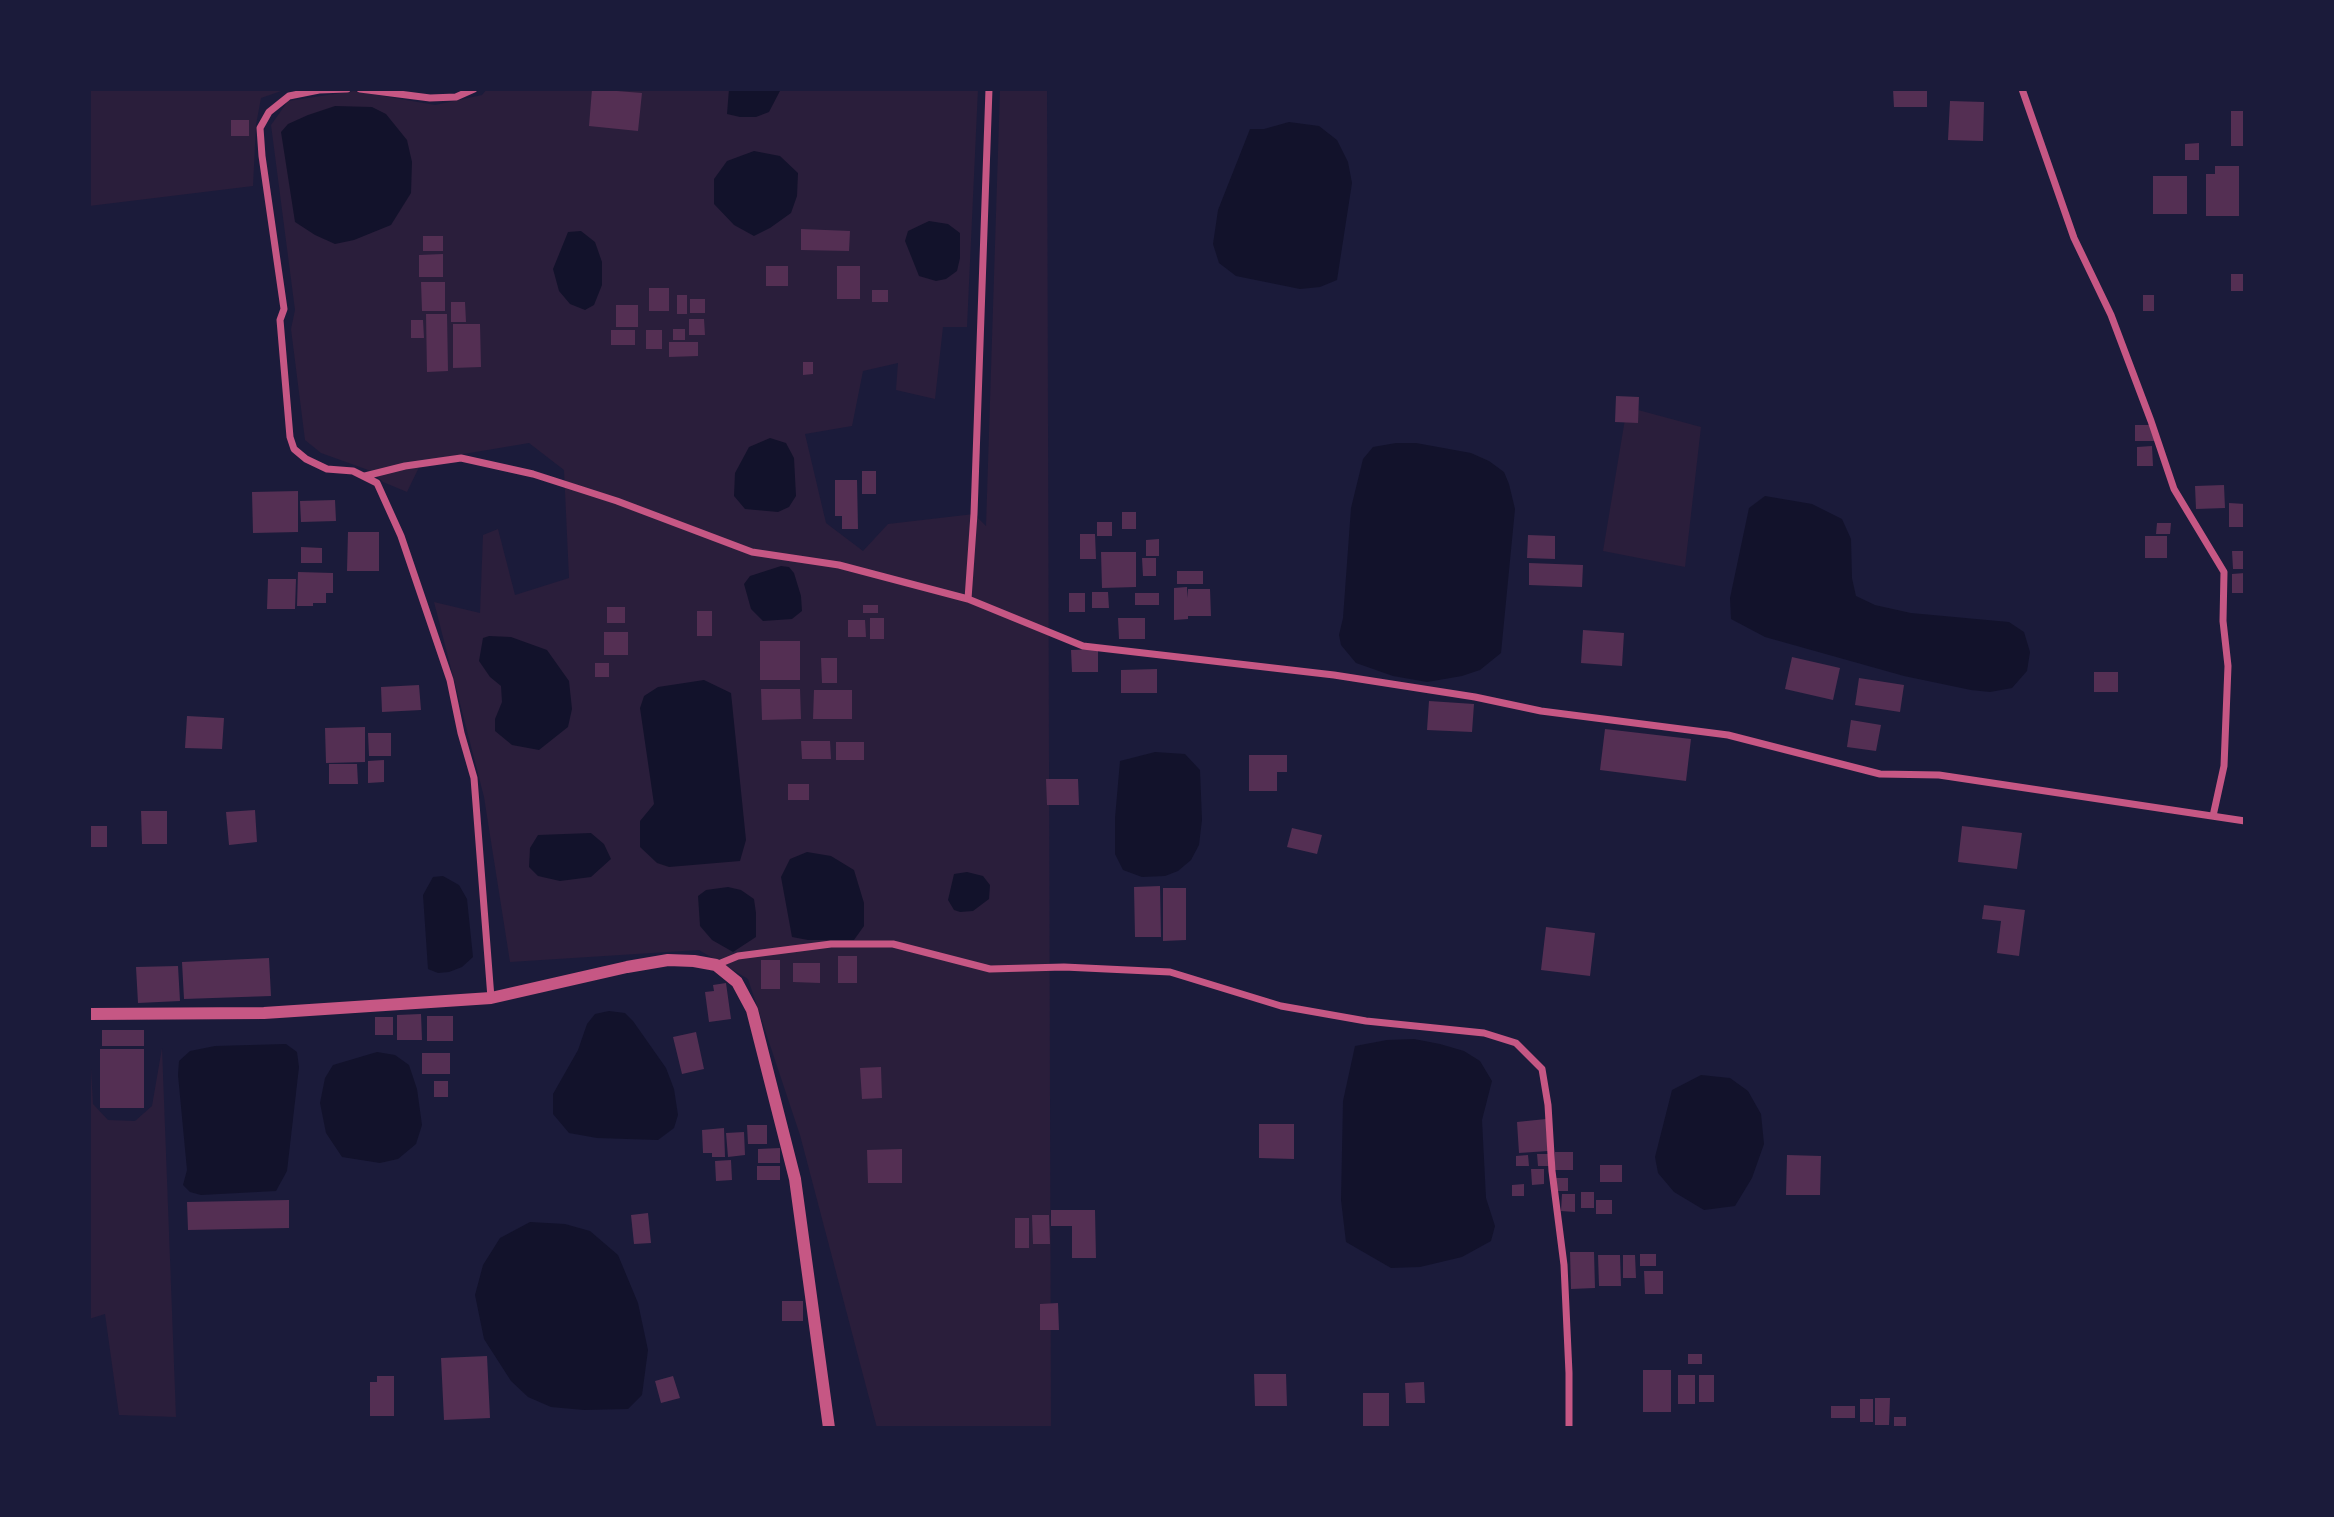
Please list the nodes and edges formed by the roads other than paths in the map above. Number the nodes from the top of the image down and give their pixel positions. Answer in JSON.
{"nodes":[{"id":1,"x":347,"y":89,"type":"edge"},
{"id":2,"x":360,"y":89,"type":"edge"},
{"id":3,"x":474,"y":89,"type":"edge"},
{"id":4,"x":989,"y":89,"type":"edge"},
{"id":5,"x":2022,"y":89,"type":"edge"},
{"id":6,"x":365,"y":476,"type":"junction"},
{"id":7,"x":968,"y":599,"type":"junction"},
{"id":8,"x":2213,"y":816,"type":"junction"},
{"id":9,"x":2245,"y":821,"type":"edge"},
{"id":10,"x":716,"y":965,"type":"junction"},
{"id":11,"x":491,"y":998,"type":"junction"},
{"id":12,"x":89,"y":1014,"type":"edge"},
{"id":13,"x":829,"y":1428,"type":"edge"},
{"id":14,"x":1569,"y":1428,"type":"edge"}],
"edges":[{"from":1,"to":6,"type":"street"},
{"from":2,"to":3,"type":"street"},
{"from":4,"to":7,"type":"street"},
{"from":5,"to":8,"type":"street"},
{"from":6,"to":7,"type":"street"},
{"from":6,"to":11,"type":"street"},
{"from":7,"to":8,"type":"street"},
{"from":8,"to":9,"type":"street"},
{"from":10,"to":11,"type":"street"},
{"from":10,"to":13,"type":"street"},
{"from":10,"to":14,"type":"street"},
{"from":11,"to":12,"type":"street"}]}
